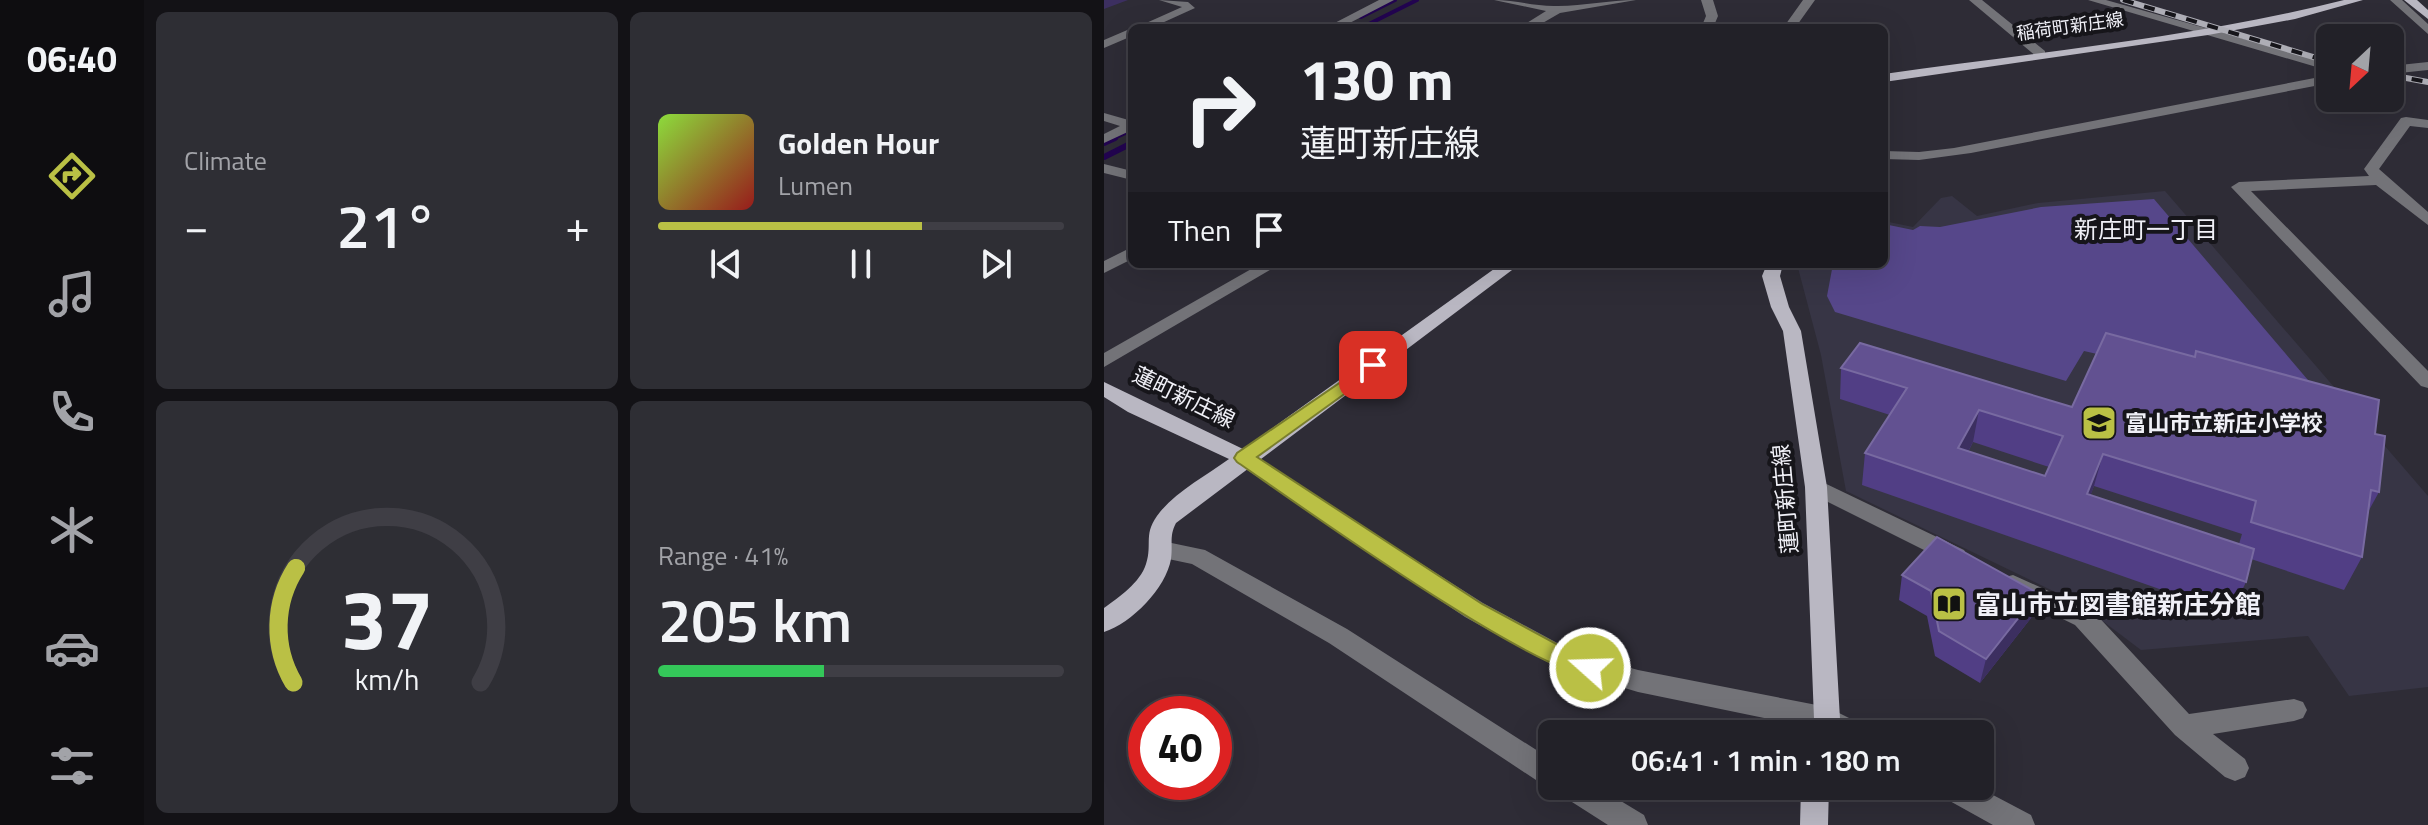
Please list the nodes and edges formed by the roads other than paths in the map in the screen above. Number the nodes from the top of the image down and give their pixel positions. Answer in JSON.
{"nodes":[{"id":1,"x":1165,"y":0,"type":"edge"},
{"id":2,"x":1388,"y":0,"type":"edge"},
{"id":3,"x":1500,"y":0,"type":"edge"},
{"id":4,"x":1630,"y":0,"type":"edge"},
{"id":5,"x":1707,"y":0,"type":"edge"},
{"id":6,"x":1809,"y":0,"type":"edge"},
{"id":7,"x":1975,"y":0,"type":"edge"},
{"id":8,"x":2094,"y":0,"type":"edge"},
{"id":9,"x":2357,"y":0,"type":"edge"},
{"id":10,"x":2396,"y":0,"type":"edge"},
{"id":11,"x":2410,"y":0,"type":"edge"},
{"id":12,"x":2423,"y":0,"type":"edge"},
{"id":13,"x":2428,"y":4,"type":"edge"},
{"id":14,"x":1557,"y":10,"type":"junction"},
{"id":15,"x":2428,"y":16,"type":"edge"},
{"id":16,"x":1151,"y":24,"type":"edge"},
{"id":17,"x":1339,"y":24,"type":"edge"},
{"id":18,"x":1532,"y":24,"type":"edge"},
{"id":19,"x":1709,"y":24,"type":"edge"},
{"id":20,"x":1792,"y":24,"type":"edge"},
{"id":21,"x":2428,"y":30,"type":"edge"},
{"id":22,"x":2208,"y":31,"type":"junction"},
{"id":23,"x":1128,"y":34,"type":"edge"},
{"id":24,"x":1104,"y":44,"type":"edge"},
{"id":25,"x":1104,"y":44,"type":"edge"},
{"id":26,"x":1128,"y":50,"type":"edge"},
{"id":27,"x":2041,"y":54,"type":"junction"},
{"id":28,"x":2316,"y":63,"type":"edge"},
{"id":29,"x":2428,"y":66,"type":"edge"},
{"id":30,"x":2404,"y":69,"type":"edge"},
{"id":31,"x":1888,"y":77,"type":"edge"},
{"id":32,"x":2316,"y":81,"type":"edge"},
{"id":33,"x":1104,"y":117,"type":"edge"},
{"id":34,"x":1128,"y":124,"type":"edge"},
{"id":35,"x":2428,"y":124,"type":"edge"},
{"id":36,"x":1128,"y":127,"type":"edge"},
{"id":37,"x":1104,"y":139,"type":"edge"},
{"id":38,"x":1888,"y":155,"type":"edge"},
{"id":39,"x":1104,"y":168,"type":"edge"},
{"id":40,"x":1128,"y":174,"type":"edge"},
{"id":41,"x":2380,"y":180,"type":"junction"},
{"id":42,"x":2428,"y":220,"type":"edge"},
{"id":43,"x":1128,"y":254,"type":"edge"},
{"id":44,"x":1104,"y":268,"type":"edge"},
{"id":45,"x":1265,"y":268,"type":"edge"},
{"id":46,"x":1506,"y":268,"type":"edge"},
{"id":47,"x":1774,"y":268,"type":"edge"},
{"id":48,"x":1104,"y":361,"type":"edge"},
{"id":49,"x":2428,"y":382,"type":"edge"},
{"id":50,"x":1104,"y":388,"type":"edge"},
{"id":51,"x":1244,"y":458,"type":"junction"},
{"id":52,"x":1816,"y":487,"type":"junction"},
{"id":53,"x":1162,"y":550,"type":"junction"},
{"id":54,"x":1104,"y":622,"type":"edge"},
{"id":55,"x":2294,"y":710,"type":"dead end"},
{"id":56,"x":1798,"y":720,"type":"edge"},
{"id":57,"x":1823,"y":720,"type":"edge"},
{"id":58,"x":2184,"y":727,"type":"junction"},
{"id":59,"x":1538,"y":766,"type":"edge"},
{"id":60,"x":2235,"y":768,"type":"dead end"},
{"id":61,"x":1594,"y":800,"type":"edge"},
{"id":62,"x":1815,"y":800,"type":"edge"},
{"id":63,"x":1975,"y":800,"type":"edge"},
{"id":64,"x":1634,"y":825,"type":"edge"},
{"id":65,"x":1814,"y":825,"type":"edge"},
{"id":66,"x":2021,"y":825,"type":"edge"}],
"edges":[{"from":1,"to":16,"type":"street"},
{"from":2,"to":17,"type":"street"},
{"from":3,"to":14,"type":"street"},
{"from":4,"to":14,"type":"street"},
{"from":5,"to":19,"type":"street"},
{"from":6,"to":20,"type":"street"},
{"from":7,"to":27,"type":"street"},
{"from":8,"to":22,"type":"street"},
{"from":9,"to":22,"type":"main road","name":"稲荷町新庄線"},
{"from":10,"to":21,"type":"street"},
{"from":11,"to":15,"type":"main road"},
{"from":12,"to":13,"type":"main road"},
{"from":14,"to":18,"type":"street"},
{"from":22,"to":27,"type":"main road","name":"稲荷町新庄線"},
{"from":22,"to":28,"type":"street"},
{"from":23,"to":25,"type":"street"},
{"from":24,"to":26,"type":"street"},
{"from":27,"to":31,"type":"main road","name":"稲荷町新庄線"},
{"from":29,"to":30,"type":"street"},
{"from":32,"to":38,"type":"street"},
{"from":33,"to":34,"type":"street"},
{"from":35,"to":41,"type":"street"},
{"from":36,"to":37,"type":"street"},
{"from":39,"to":40,"type":"street"},
{"from":41,"to":42,"type":"street"},
{"from":41,"to":49,"type":"street"},
{"from":43,"to":44,"type":"street"},
{"from":45,"to":48,"type":"street"},
{"from":46,"to":51,"type":"main road","name":"蓮町新庄線"},
{"from":47,"to":52,"type":"main road","name":"蓮町新庄線"},
{"from":50,"to":51,"type":"main road","name":"蓮町新庄線"},
{"from":51,"to":53,"type":"main road"},
{"from":51,"to":56,"type":"street"},
{"from":52,"to":57,"type":"main road","name":"蓮町新庄線"},
{"from":52,"to":58,"type":"street"},
{"from":53,"to":54,"type":"main road"},
{"from":53,"to":59,"type":"street"},
{"from":55,"to":58,"type":"street"},
{"from":58,"to":60,"type":"street"},
{"from":61,"to":64,"type":"street"},
{"from":62,"to":65,"type":"main road"},
{"from":63,"to":66,"type":"street"}]}
